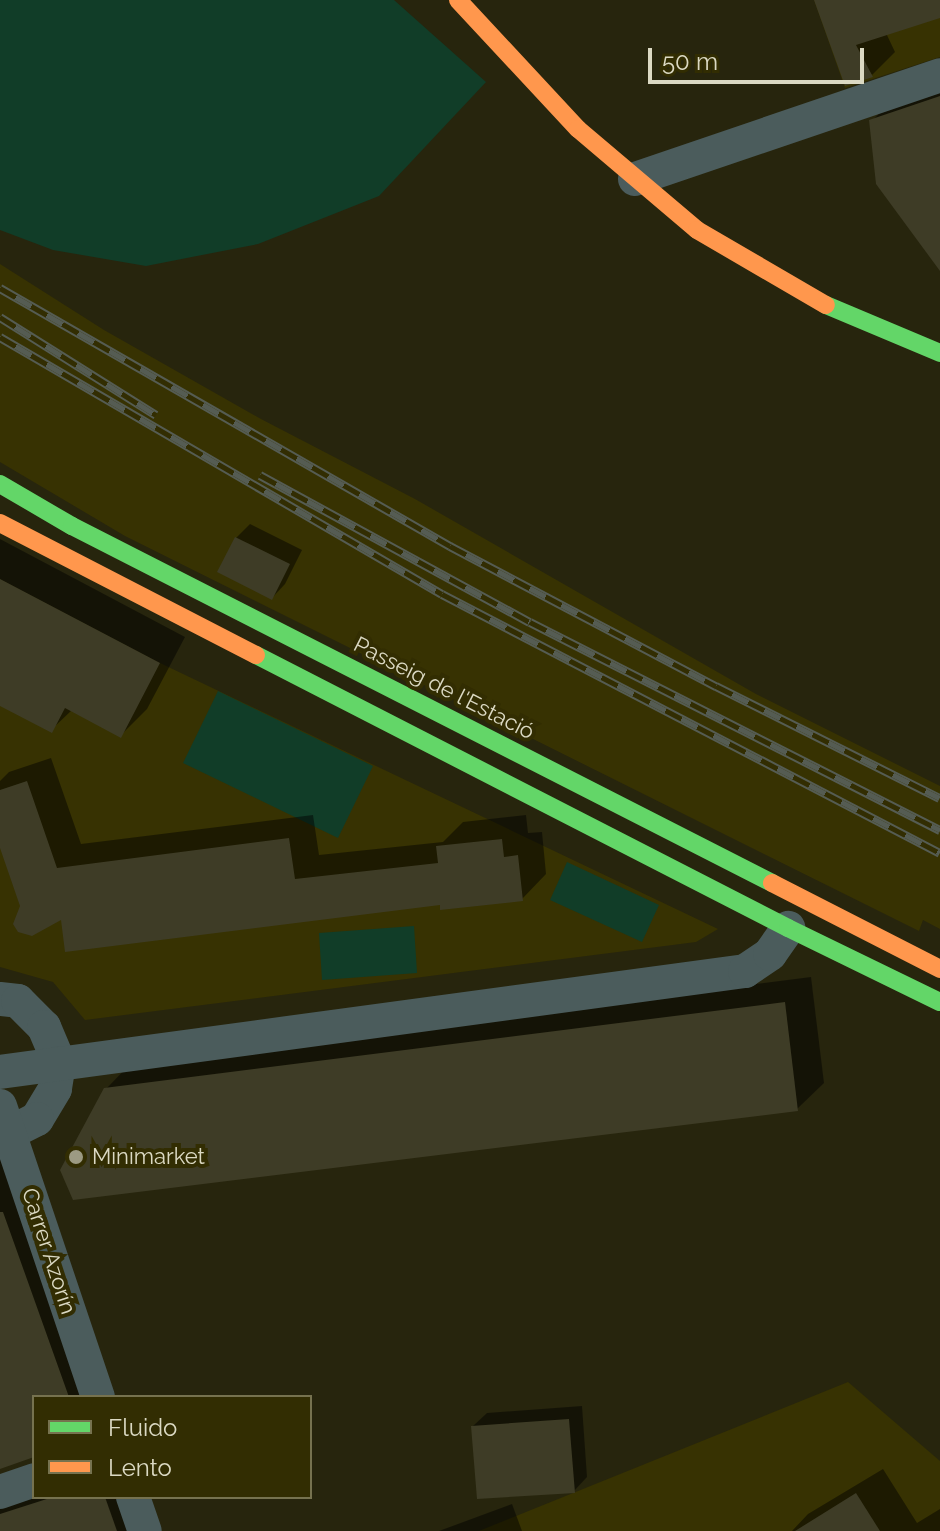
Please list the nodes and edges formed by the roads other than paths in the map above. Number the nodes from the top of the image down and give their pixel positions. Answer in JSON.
{"nodes":[{"id":1,"x":458,"y":0,"type":"edge"},
{"id":2,"x":940,"y":75,"type":"edge"},
{"id":3,"x":635,"y":179,"type":"junction"},
{"id":4,"x":935,"y":343,"type":"edge"},
{"id":5,"x":0,"y":484,"type":"edge"},
{"id":6,"x":0,"y":523,"type":"edge"},
{"id":7,"x":788,"y":928,"type":"junction"},
{"id":8,"x":940,"y":969,"type":"edge"},
{"id":9,"x":0,"y":999,"type":"edge"},
{"id":10,"x":940,"y":1002,"type":"edge"},
{"id":11,"x":59,"y":1063,"type":"junction"},
{"id":12,"x":0,"y":1072,"type":"edge"},
{"id":13,"x":5,"y":1119,"type":"edge"},
{"id":14,"x":97,"y":1395,"type":"edge"},
{"id":15,"x":32,"y":1481,"type":"edge"},
{"id":16,"x":0,"y":1492,"type":"edge"},
{"id":17,"x":134,"y":1499,"type":"edge"},
{"id":18,"x":145,"y":1531,"type":"edge"}],
"edges":[{"from":1,"to":3,"type":"main road"},
{"from":2,"to":3,"type":"street"},
{"from":3,"to":4,"type":"main road"},
{"from":5,"to":8,"type":"main road","name":"Passeig de l'Estació"},
{"from":6,"to":7,"type":"main road"},
{"from":7,"to":10,"type":"main road"},
{"from":7,"to":11,"type":"street"},
{"from":9,"to":11,"type":"street"},
{"from":11,"to":12,"type":"street"},
{"from":11,"to":13,"type":"street"},
{"from":13,"to":14,"type":"street","name":"Carrer Azorín"},
{"from":15,"to":16,"type":"street"},
{"from":17,"to":18,"type":"street"}]}
